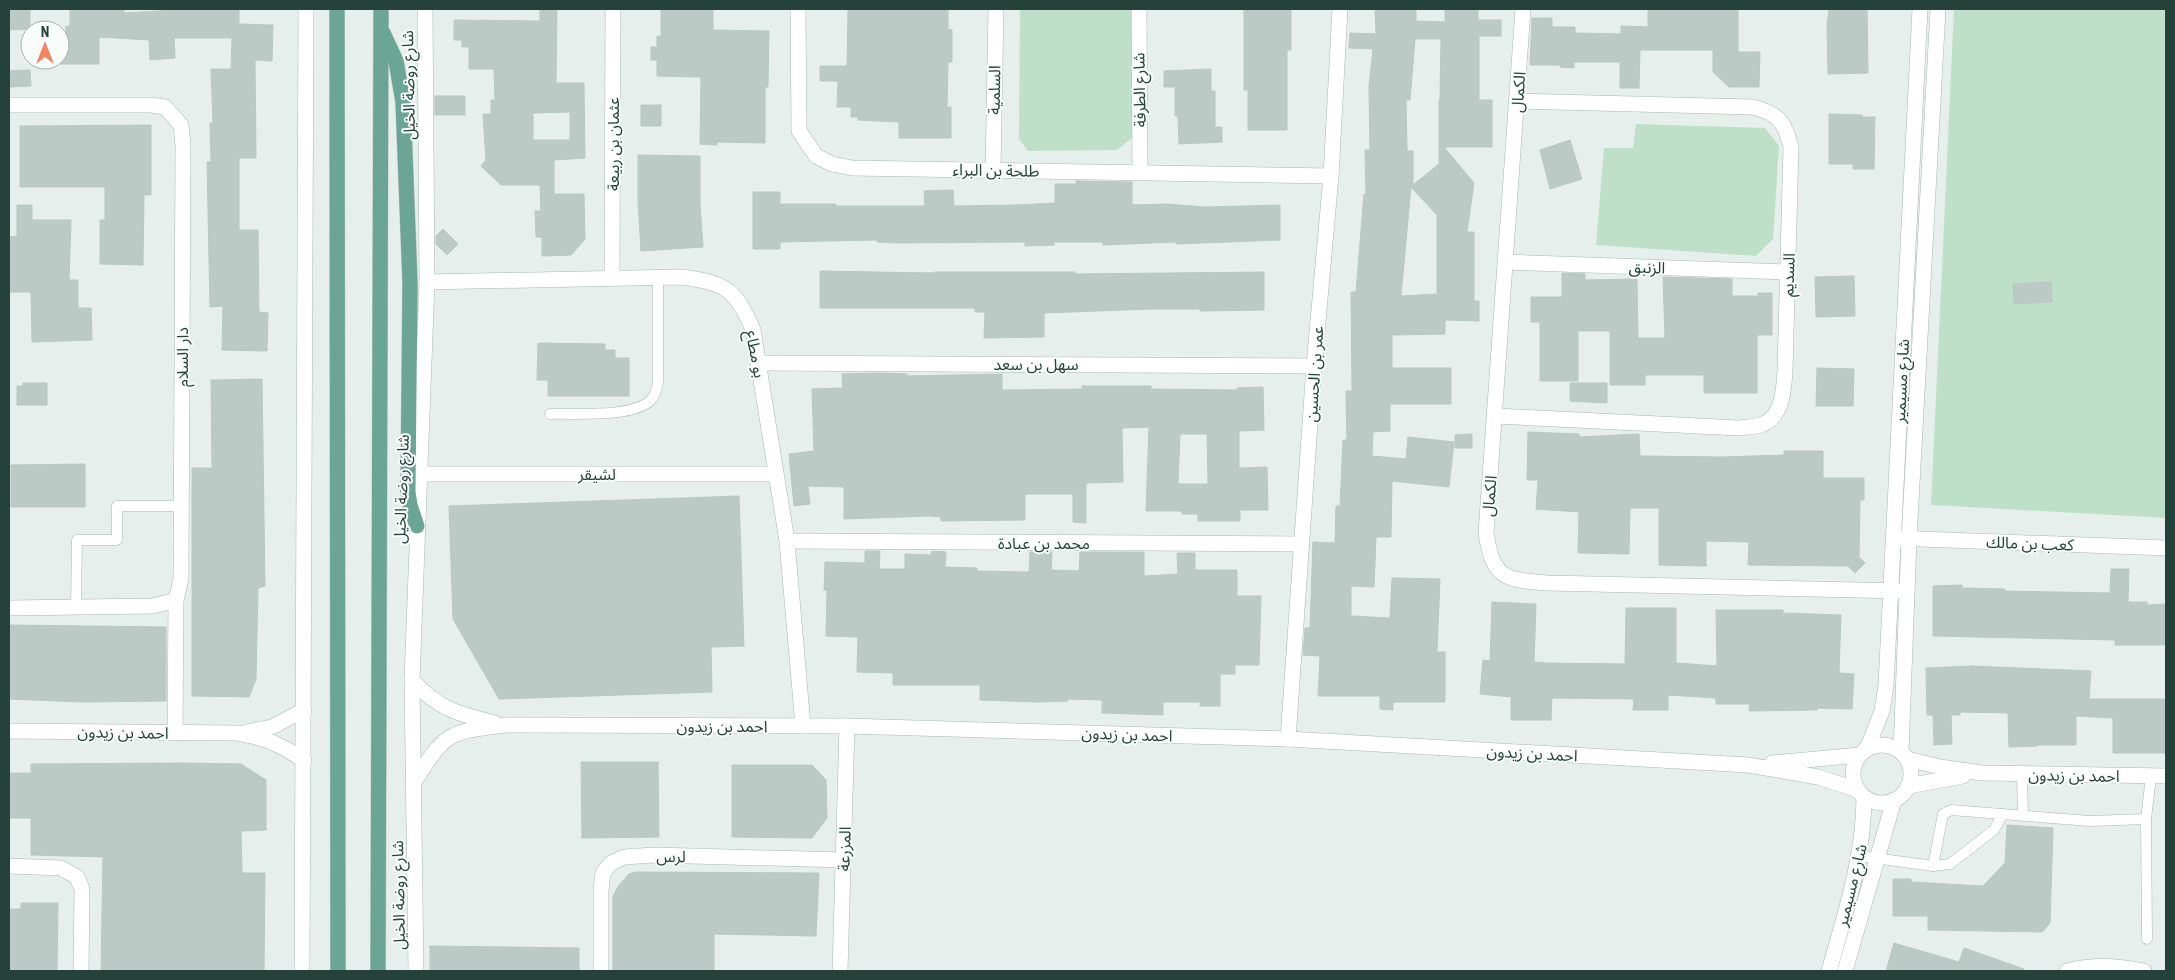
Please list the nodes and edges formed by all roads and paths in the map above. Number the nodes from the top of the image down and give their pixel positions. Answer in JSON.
{"nodes":[{"id":1,"x":306,"y":9,"type":"edge"},
{"id":2,"x":337,"y":9,"type":"edge"},
{"id":3,"x":381,"y":9,"type":"edge"},
{"id":4,"x":425,"y":9,"type":"edge"},
{"id":5,"x":613,"y":9,"type":"edge"},
{"id":6,"x":798,"y":9,"type":"edge"},
{"id":7,"x":996,"y":9,"type":"edge"},
{"id":8,"x":1138,"y":9,"type":"edge"},
{"id":9,"x":1340,"y":9,"type":"edge"},
{"id":10,"x":1524,"y":9,"type":"edge"},
{"id":11,"x":1920,"y":9,"type":"edge"},
{"id":12,"x":1938,"y":9,"type":"edge"},
{"id":13,"x":381,"y":28,"type":"junction"},
{"id":14,"x":1517,"y":101,"type":"junction"},
{"id":15,"x":9,"y":105,"type":"edge"},
{"id":16,"x":993,"y":170,"type":"junction"},
{"id":17,"x":1140,"y":172,"type":"junction"},
{"id":18,"x":1330,"y":176,"type":"junction"},
{"id":19,"x":1908,"y":252,"type":"junction"},
{"id":20,"x":1924,"y":254,"type":"junction"},
{"id":21,"x":1506,"y":262,"type":"junction"},
{"id":22,"x":1788,"y":272,"type":"junction"},
{"id":23,"x":612,"y":278,"type":"junction"},
{"id":24,"x":658,"y":278,"type":"junction"},
{"id":25,"x":427,"y":282,"type":"junction"},
{"id":26,"x":758,"y":363,"type":"junction"},
{"id":27,"x":1314,"y":366,"type":"junction"},
{"id":28,"x":550,"y":414,"type":"dead end"},
{"id":29,"x":1496,"y":416,"type":"junction"},
{"id":30,"x":419,"y":474,"type":"junction"},
{"id":31,"x":775,"y":474,"type":"junction"},
{"id":32,"x":181,"y":506,"type":"junction"},
{"id":33,"x":417,"y":526,"type":"junction"},
{"id":34,"x":1893,"y":538,"type":"junction"},
{"id":35,"x":1909,"y":538,"type":"junction"},
{"id":36,"x":786,"y":541,"type":"junction"},
{"id":37,"x":1302,"y":544,"type":"junction"},
{"id":38,"x":2166,"y":548,"type":"edge"},
{"id":39,"x":1890,"y":591,"type":"junction"},
{"id":40,"x":1908,"y":592,"type":"junction"},
{"id":41,"x":176,"y":600,"type":"junction"},
{"id":42,"x":9,"y":608,"type":"edge"},
{"id":43,"x":76,"y":608,"type":"junction"},
{"id":44,"x":412,"y":680,"type":"junction"},
{"id":45,"x":304,"y":710,"type":"junction"},
{"id":46,"x":506,"y":726,"type":"junction"},
{"id":47,"x":803,"y":726,"type":"junction"},
{"id":48,"x":847,"y":726,"type":"junction"},
{"id":49,"x":9,"y":731,"type":"edge"},
{"id":50,"x":175,"y":733,"type":"junction"},
{"id":51,"x":237,"y":733,"type":"junction"},
{"id":52,"x":1288,"y":739,"type":"junction"},
{"id":53,"x":1864,"y":752,"type":"junction"},
{"id":54,"x":1904,"y":756,"type":"junction"},
{"id":55,"x":304,"y":761,"type":"junction"},
{"id":56,"x":1748,"y":765,"type":"junction"},
{"id":57,"x":1982,"y":773,"type":"junction"},
{"id":58,"x":2022,"y":774,"type":"junction"},
{"id":59,"x":2159,"y":776,"type":"edge"},
{"id":60,"x":413,"y":784,"type":"junction"},
{"id":61,"x":1908,"y":786,"type":"junction"},
{"id":62,"x":1861,"y":794,"type":"junction"},
{"id":63,"x":1894,"y":800,"type":"junction"},
{"id":64,"x":2003,"y":814,"type":"junction"},
{"id":65,"x":2023,"y":816,"type":"junction"},
{"id":66,"x":2146,"y":819,"type":"junction"},
{"id":67,"x":1860,"y":856,"type":"junction"},
{"id":68,"x":1878,"y":858,"type":"junction"},
{"id":69,"x":844,"y":860,"type":"junction"},
{"id":70,"x":9,"y":866,"type":"edge"},
{"id":71,"x":1933,"y":866,"type":"junction"},
{"id":72,"x":2147,"y":939,"type":"dead end"},
{"id":73,"x":81,"y":971,"type":"edge"},
{"id":74,"x":302,"y":971,"type":"edge"},
{"id":75,"x":338,"y":971,"type":"edge"},
{"id":76,"x":378,"y":971,"type":"edge"},
{"id":77,"x":416,"y":971,"type":"edge"},
{"id":78,"x":601,"y":971,"type":"edge"},
{"id":79,"x":840,"y":971,"type":"edge"},
{"id":80,"x":1829,"y":971,"type":"edge"},
{"id":81,"x":1845,"y":971,"type":"edge"},
{"id":82,"x":2067,"y":971,"type":"edge"},
{"id":83,"x":2144,"y":971,"type":"edge"}],
"edges":[{"from":1,"to":45,"type":"street"},
{"from":2,"to":75,"type":"main road"},
{"from":3,"to":13,"type":"main road","name":"شارع روضة الخيل"},
{"from":4,"to":25,"type":"street","name":"شارع روضة الخيل"},
{"from":5,"to":23,"type":"street","name":"عثمان بن ربيعة"},
{"from":6,"to":16,"type":"street","name":"طلحة بن البراء"},
{"from":7,"to":16,"type":"street","name":"السلمية"},
{"from":8,"to":17,"type":"street","name":"شارع الطرفة"},
{"from":9,"to":18,"type":"street","name":"عمر بن الحسين"},
{"from":10,"to":14,"type":"street","name":"الكمال"},
{"from":11,"to":19,"type":"street","name":"شارع مسيمير"},
{"from":12,"to":20,"type":"street","name":"شارع مسيمير"},
{"from":13,"to":33,"type":"main road"},
{"from":13,"to":76,"type":"main road","name":"شارع روضة الخيل"},
{"from":14,"to":21,"type":"street","name":"الكمال"},
{"from":14,"to":22,"type":"street","name":"السديم"},
{"from":15,"to":32,"type":"street","name":"دار السلام"},
{"from":16,"to":17,"type":"street","name":"طلحة بن البراء"},
{"from":17,"to":18,"type":"street","name":"طلحة بن البراء"},
{"from":18,"to":27,"type":"street","name":"عمر بن الحسين"},
{"from":19,"to":20,"type":"street"},
{"from":19,"to":34,"type":"street","name":"شارع مسيمير"},
{"from":20,"to":35,"type":"street","name":"شارع مسيمير"},
{"from":21,"to":22,"type":"street","name":"الزنبق"},
{"from":21,"to":29,"type":"street","name":"الكمال"},
{"from":22,"to":29,"type":"street","name":"السديم"},
{"from":23,"to":24,"type":"street","name":"بو مطاع"},
{"from":23,"to":25,"type":"street","name":"بو مطاع"},
{"from":24,"to":26,"type":"street","name":"بو مطاع"},
{"from":24,"to":28,"type":"lane"},
{"from":25,"to":30,"type":"street","name":"شارع روضة الخيل"},
{"from":26,"to":27,"type":"street","name":"سهل بن سعد"},
{"from":26,"to":31,"type":"street","name":"بو مطاع"},
{"from":27,"to":37,"type":"street","name":"عمر بن الحسين"},
{"from":29,"to":39,"type":"street","name":"الكمال"},
{"from":30,"to":31,"type":"street","name":"لشيقر"},
{"from":30,"to":33,"type":"street","name":"شارع روضة الخيل"},
{"from":31,"to":36,"type":"street","name":"بو مطاع"},
{"from":32,"to":41,"type":"street","name":"دار السلام"},
{"from":32,"to":43,"type":"lane"},
{"from":33,"to":44,"type":"street","name":"شارع روضة الخيل"},
{"from":34,"to":35,"type":"street","name":"كعب بن مالك"},
{"from":34,"to":39,"type":"street","name":"شارع مسيمير"},
{"from":35,"to":38,"type":"street","name":"كعب بن مالك"},
{"from":35,"to":40,"type":"street","name":"شارع مسيمير"},
{"from":36,"to":37,"type":"street","name":"محمد بن عبادة"},
{"from":36,"to":47,"type":"street","name":"بو مطاع"},
{"from":37,"to":52,"type":"street","name":"عمر بن الحسين"},
{"from":39,"to":40,"type":"street","name":"الكمال"},
{"from":39,"to":53,"type":"street","name":"شارع مسيمير"},
{"from":40,"to":54,"type":"street","name":"شارع مسيمير"},
{"from":41,"to":43,"type":"street"},
{"from":41,"to":50,"type":"street","name":"دار السلام"},
{"from":42,"to":43,"type":"street"},
{"from":44,"to":46,"type":"street","name":"احمد بن زيدون"},
{"from":44,"to":60,"type":"street","name":"شارع روضة الخيل"},
{"from":45,"to":51,"type":"street","name":"احمد بن زيدون"},
{"from":45,"to":55,"type":"street"},
{"from":46,"to":47,"type":"street","name":"احمد بن زيدون"},
{"from":46,"to":60,"type":"street","name":"احمد بن زيدون"},
{"from":47,"to":48,"type":"street","name":"احمد بن زيدون"},
{"from":48,"to":52,"type":"street","name":"احمد بن زيدون"},
{"from":48,"to":69,"type":"street","name":"المزرعة"},
{"from":49,"to":50,"type":"street","name":"احمد بن زيدون"},
{"from":50,"to":51,"type":"street","name":"احمد بن زيدون"},
{"from":51,"to":55,"type":"street","name":"احمد بن زيدون"},
{"from":52,"to":56,"type":"street","name":"احمد بن زيدون"},
{"from":53,"to":54,"type":"street"},
{"from":53,"to":56,"type":"street","name":"احمد بن زيدون"},
{"from":53,"to":62,"type":"street"},
{"from":54,"to":57,"type":"street","name":"احمد بن زيدون"},
{"from":54,"to":61,"type":"street"},
{"from":55,"to":74,"type":"street"},
{"from":56,"to":62,"type":"street","name":"احمد بن زيدون"},
{"from":57,"to":58,"type":"street","name":"احمد بن زيدون"},
{"from":57,"to":61,"type":"street","name":"احمد بن زيدون"},
{"from":58,"to":59,"type":"street","name":"احمد بن زيدون"},
{"from":58,"to":65,"type":"lane"},
{"from":59,"to":66,"type":"lane"},
{"from":60,"to":77,"type":"street","name":"شارع روضة الخيل"},
{"from":61,"to":63,"type":"street"},
{"from":62,"to":63,"type":"street"},
{"from":62,"to":67,"type":"street","name":"شارع مسيمير"},
{"from":63,"to":68,"type":"street","name":"شارع مسيمير"},
{"from":64,"to":65,"type":"lane"},
{"from":64,"to":71,"type":"lane"},
{"from":64,"to":71,"type":"lane"},
{"from":65,"to":66,"type":"lane"},
{"from":66,"to":72,"type":"lane"},
{"from":67,"to":68,"type":"lane"},
{"from":67,"to":80,"type":"street","name":"شارع مسيمير"},
{"from":68,"to":71,"type":"lane"},
{"from":68,"to":81,"type":"street","name":"شارع مسيمير"},
{"from":69,"to":78,"type":"street","name":"لرس"},
{"from":69,"to":79,"type":"street","name":"المزرعة"},
{"from":70,"to":73,"type":"street"},
{"from":82,"to":83,"type":"street"}]}
